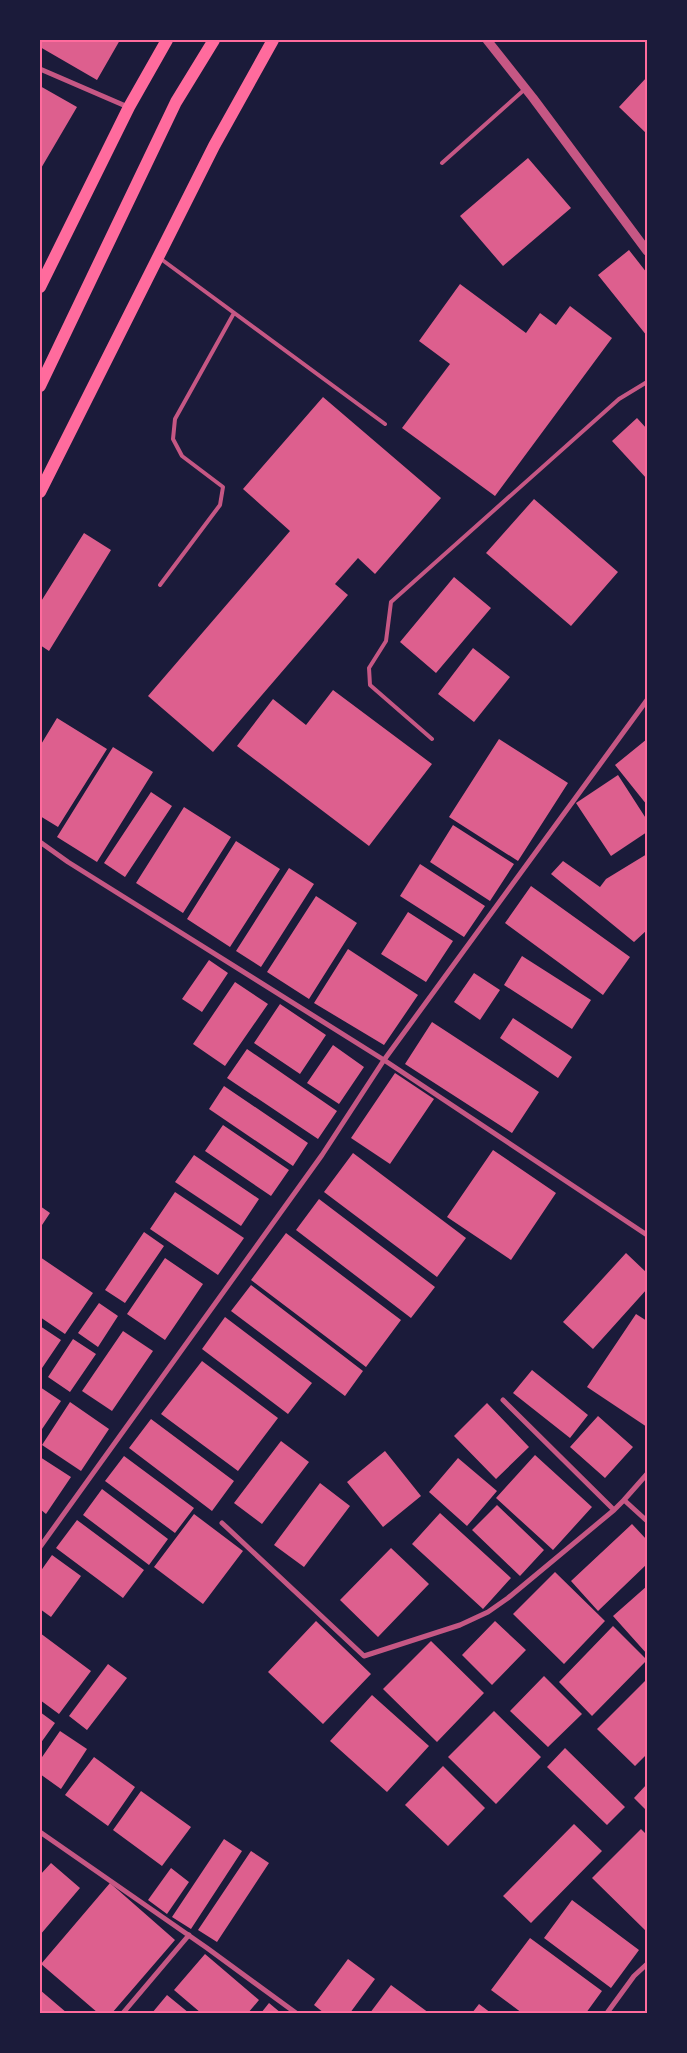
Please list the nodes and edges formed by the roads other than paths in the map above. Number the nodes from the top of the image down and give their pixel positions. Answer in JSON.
{"nodes":[{"id":1,"x":167,"y":40,"type":"edge"},
{"id":2,"x":214,"y":40,"type":"edge"},
{"id":3,"x":273,"y":40,"type":"edge"},
{"id":4,"x":487,"y":40,"type":"edge"},
{"id":5,"x":40,"y":69,"type":"edge"},
{"id":6,"x":525,"y":89,"type":"junction"},
{"id":7,"x":129,"y":108,"type":"junction"},
{"id":8,"x":442,"y":163,"type":"dead end"},
{"id":9,"x":647,"y":251,"type":"edge"},
{"id":10,"x":159,"y":257,"type":"junction"},
{"id":11,"x":40,"y":287,"type":"edge"},
{"id":12,"x":234,"y":313,"type":"junction"},
{"id":13,"x":647,"y":382,"type":"edge"},
{"id":14,"x":40,"y":386,"type":"edge"},
{"id":15,"x":386,"y":424,"type":"dead end"},
{"id":16,"x":40,"y":492,"type":"edge"},
{"id":17,"x":160,"y":584,"type":"dead end"},
{"id":18,"x":647,"y":700,"type":"edge"},
{"id":19,"x":432,"y":739,"type":"dead end"},
{"id":20,"x":40,"y":842,"type":"edge"},
{"id":21,"x":384,"y":1060,"type":"junction"},
{"id":22,"x":647,"y":1235,"type":"edge"},
{"id":23,"x":503,"y":1400,"type":"dead end"},
{"id":24,"x":647,"y":1474,"type":"edge"},
{"id":25,"x":624,"y":1500,"type":"junction"},
{"id":26,"x":614,"y":1510,"type":"junction"},
{"id":27,"x":647,"y":1522,"type":"edge"},
{"id":28,"x":222,"y":1523,"type":"dead end"},
{"id":29,"x":40,"y":1547,"type":"edge"},
{"id":30,"x":40,"y":1832,"type":"edge"},
{"id":31,"x":189,"y":1935,"type":"junction"},
{"id":32,"x":647,"y":1964,"type":"edge"},
{"id":33,"x":123,"y":2013,"type":"edge"},
{"id":34,"x":296,"y":2013,"type":"edge"},
{"id":35,"x":607,"y":2013,"type":"edge"}],
"edges":[{"from":1,"to":7,"type":"main road"},
{"from":2,"to":14,"type":"main road"},
{"from":3,"to":10,"type":"main road"},
{"from":4,"to":6,"type":"street"},
{"from":5,"to":7,"type":"street"},
{"from":6,"to":8,"type":"lane"},
{"from":6,"to":9,"type":"street"},
{"from":7,"to":11,"type":"main road"},
{"from":10,"to":12,"type":"lane"},
{"from":10,"to":16,"type":"main road"},
{"from":12,"to":15,"type":"lane"},
{"from":12,"to":17,"type":"lane"},
{"from":13,"to":19,"type":"lane"},
{"from":18,"to":21,"type":"street"},
{"from":20,"to":21,"type":"street"},
{"from":21,"to":22,"type":"street"},
{"from":21,"to":29,"type":"street"},
{"from":23,"to":26,"type":"street"},
{"from":24,"to":25,"type":"street"},
{"from":25,"to":26,"type":"street"},
{"from":25,"to":27,"type":"street"},
{"from":26,"to":28,"type":"street"},
{"from":30,"to":31,"type":"street"},
{"from":31,"to":33,"type":"street"},
{"from":31,"to":34,"type":"street"},
{"from":32,"to":35,"type":"street"}]}
